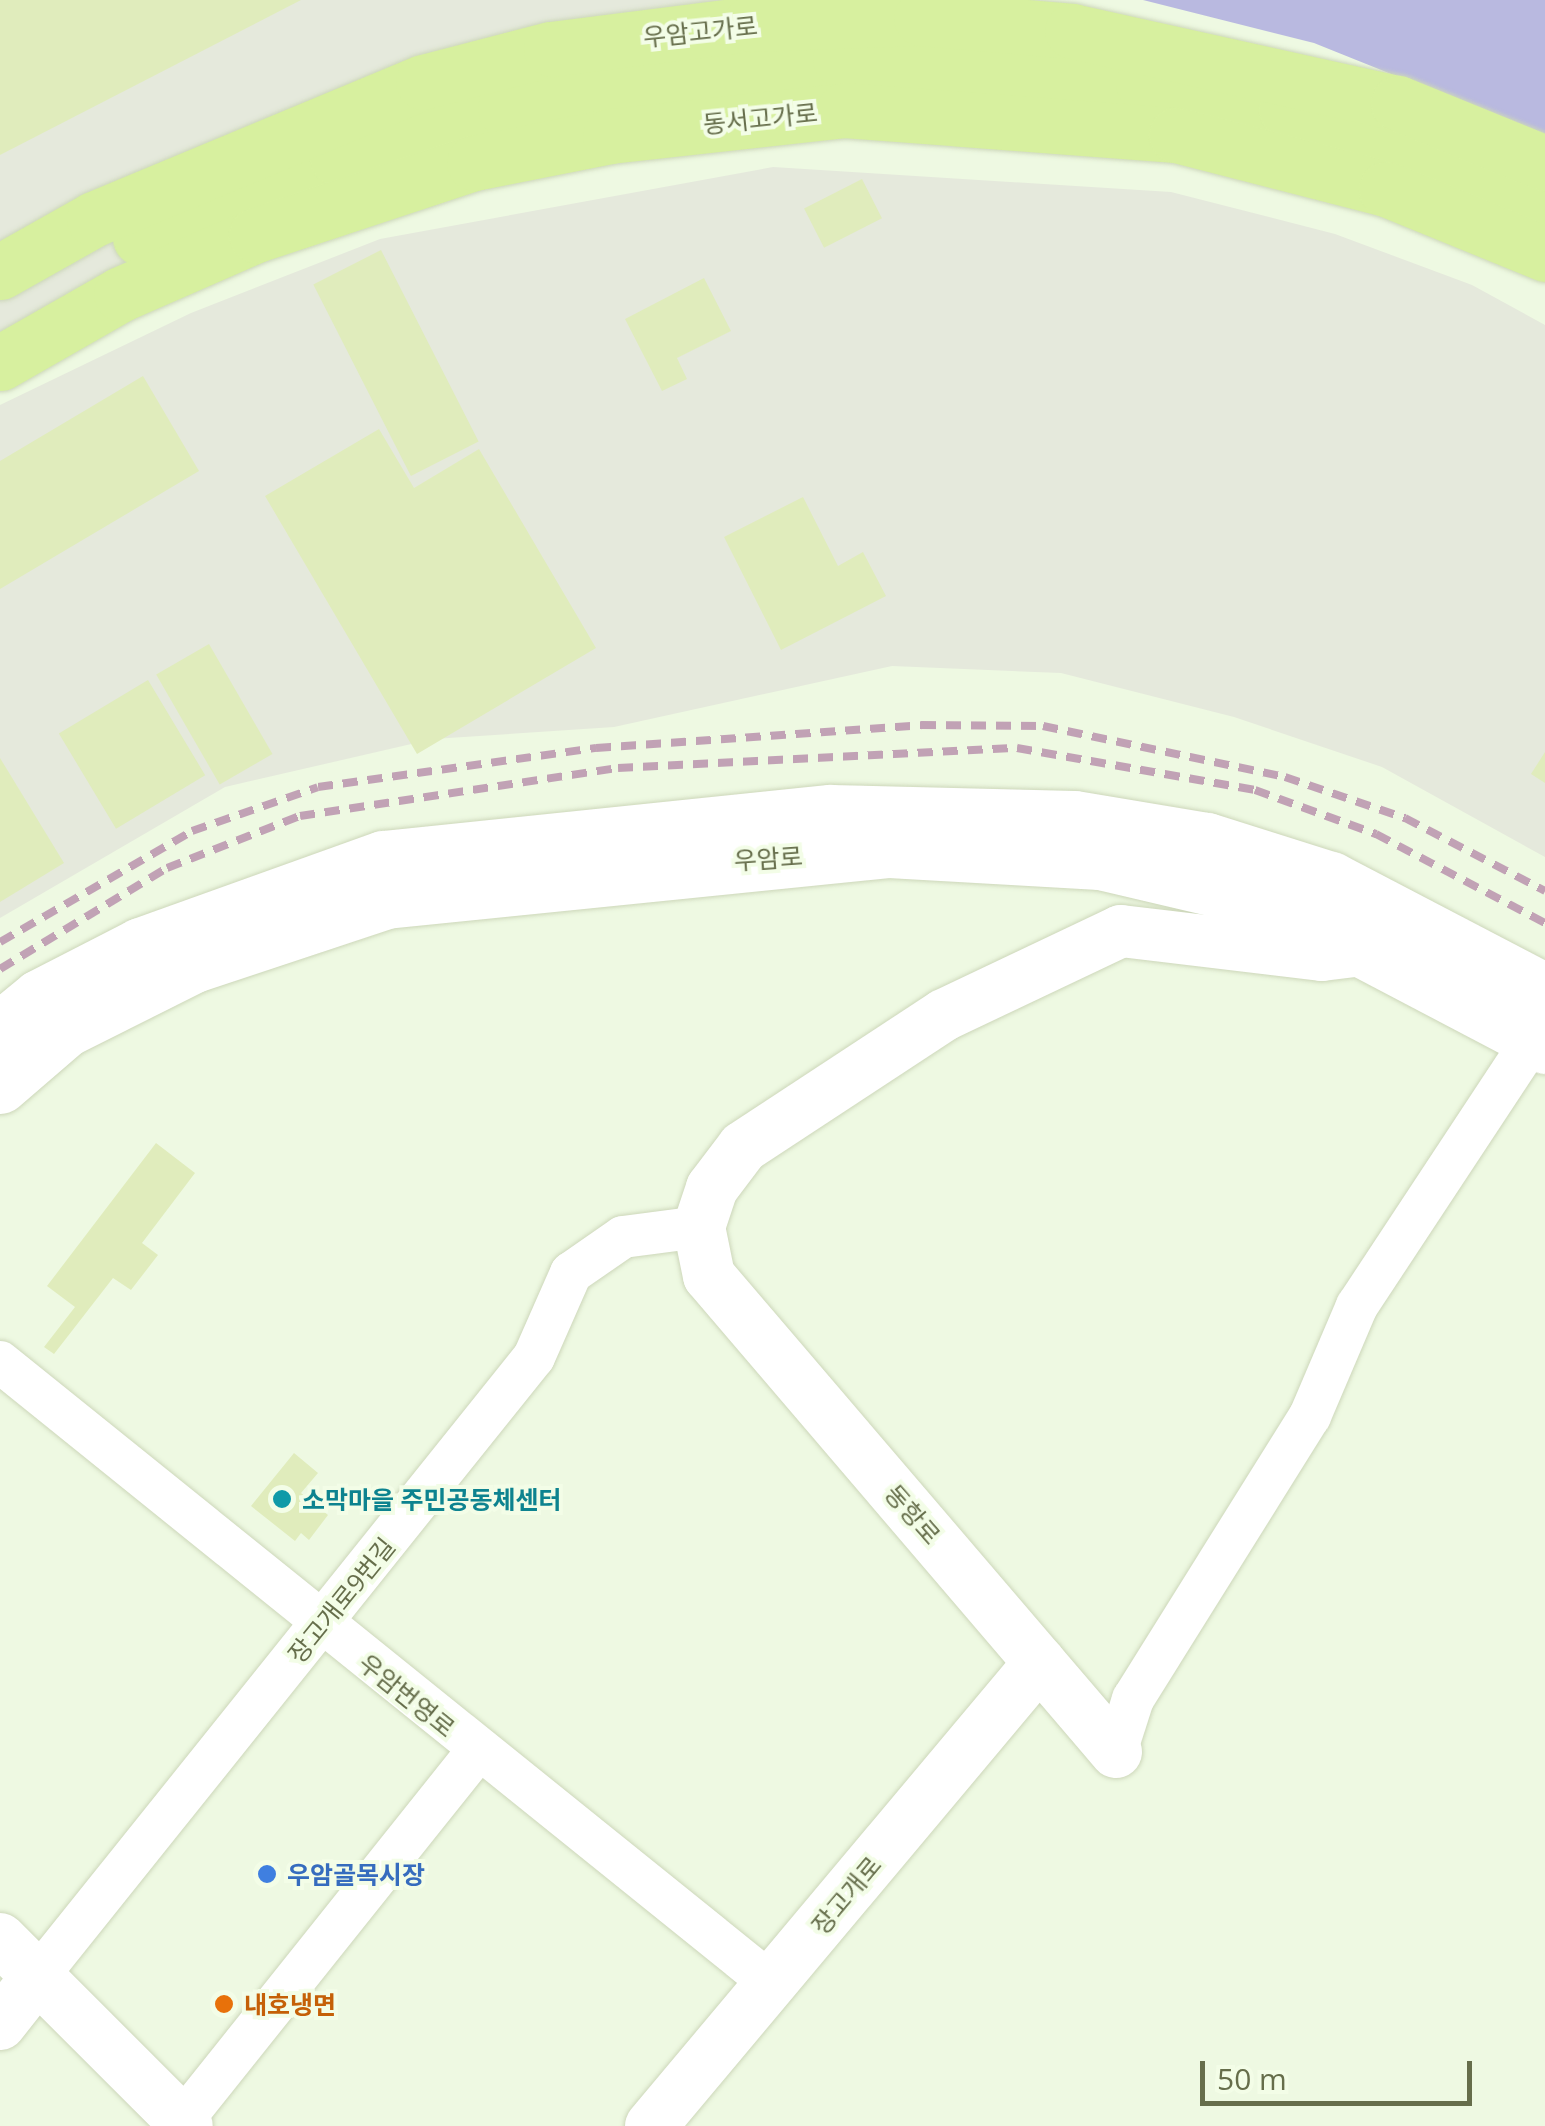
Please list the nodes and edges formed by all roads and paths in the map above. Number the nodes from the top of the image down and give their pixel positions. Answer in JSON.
{"nodes":[{"id":1,"x":1545,"y":164,"type":"edge"},
{"id":2,"x":1545,"y":205,"type":"edge"},
{"id":3,"x":1545,"y":254,"type":"edge"},
{"id":4,"x":0,"y":272,"type":"edge"},
{"id":5,"x":1545,"y":295,"type":"edge"},
{"id":6,"x":0,"y":308,"type":"edge"},
{"id":7,"x":0,"y":363,"type":"edge"},
{"id":8,"x":0,"y":373,"type":"edge"},
{"id":9,"x":1371,"y":948,"type":"junction"},
{"id":10,"x":1542,"y":1024,"type":"edge"},
{"id":11,"x":0,"y":1029,"type":"edge"},
{"id":12,"x":0,"y":1086,"type":"edge"},
{"id":13,"x":699,"y":1227,"type":"junction"},
{"id":14,"x":0,"y":1362,"type":"edge"},
{"id":15,"x":321,"y":1625,"type":"junction"},
{"id":16,"x":1040,"y":1662,"type":"junction"},
{"id":17,"x":477,"y":1752,"type":"junction"},
{"id":18,"x":1116,"y":1752,"type":"joint"},
{"id":19,"x":0,"y":1939,"type":"edge"},
{"id":20,"x":38,"y":1976,"type":"junction"},
{"id":21,"x":772,"y":1984,"type":"junction"},
{"id":22,"x":0,"y":2024,"type":"edge"},
{"id":23,"x":184,"y":2123,"type":"edge"},
{"id":24,"x":651,"y":2126,"type":"edge"}],
"edges":[{"from":1,"to":4,"type":"highway","name":"우암고가로"},
{"from":2,"to":6,"type":"highway","name":"동서고가로"},
{"from":3,"to":7,"type":"highway","name":"동서고가로"},
{"from":5,"to":8,"type":"highway"},
{"from":9,"to":10,"type":"main road","name":"우암로"},
{"from":9,"to":12,"type":"main road","name":"우암로"},
{"from":9,"to":13,"type":"street"},
{"from":10,"to":11,"type":"main road","name":"우암로"},
{"from":10,"to":18,"type":"street","name":"동항로"},
{"from":13,"to":15,"type":"street","name":"장고개로9번길"},
{"from":13,"to":16,"type":"street","name":"동항로"},
{"from":14,"to":15,"type":"street","name":"우암번영로"},
{"from":15,"to":17,"type":"street","name":"우암번영로"},
{"from":15,"to":20,"type":"street","name":"장고개로9번길"},
{"from":16,"to":18,"type":"street","name":"동항로"},
{"from":16,"to":21,"type":"street","name":"장고개로"},
{"from":17,"to":21,"type":"street","name":"우암번영로"},
{"from":17,"to":23,"type":"street"},
{"from":19,"to":20,"type":"street"},
{"from":20,"to":22,"type":"street"},
{"from":20,"to":23,"type":"street"},
{"from":21,"to":24,"type":"street","name":"장고개로"}]}
